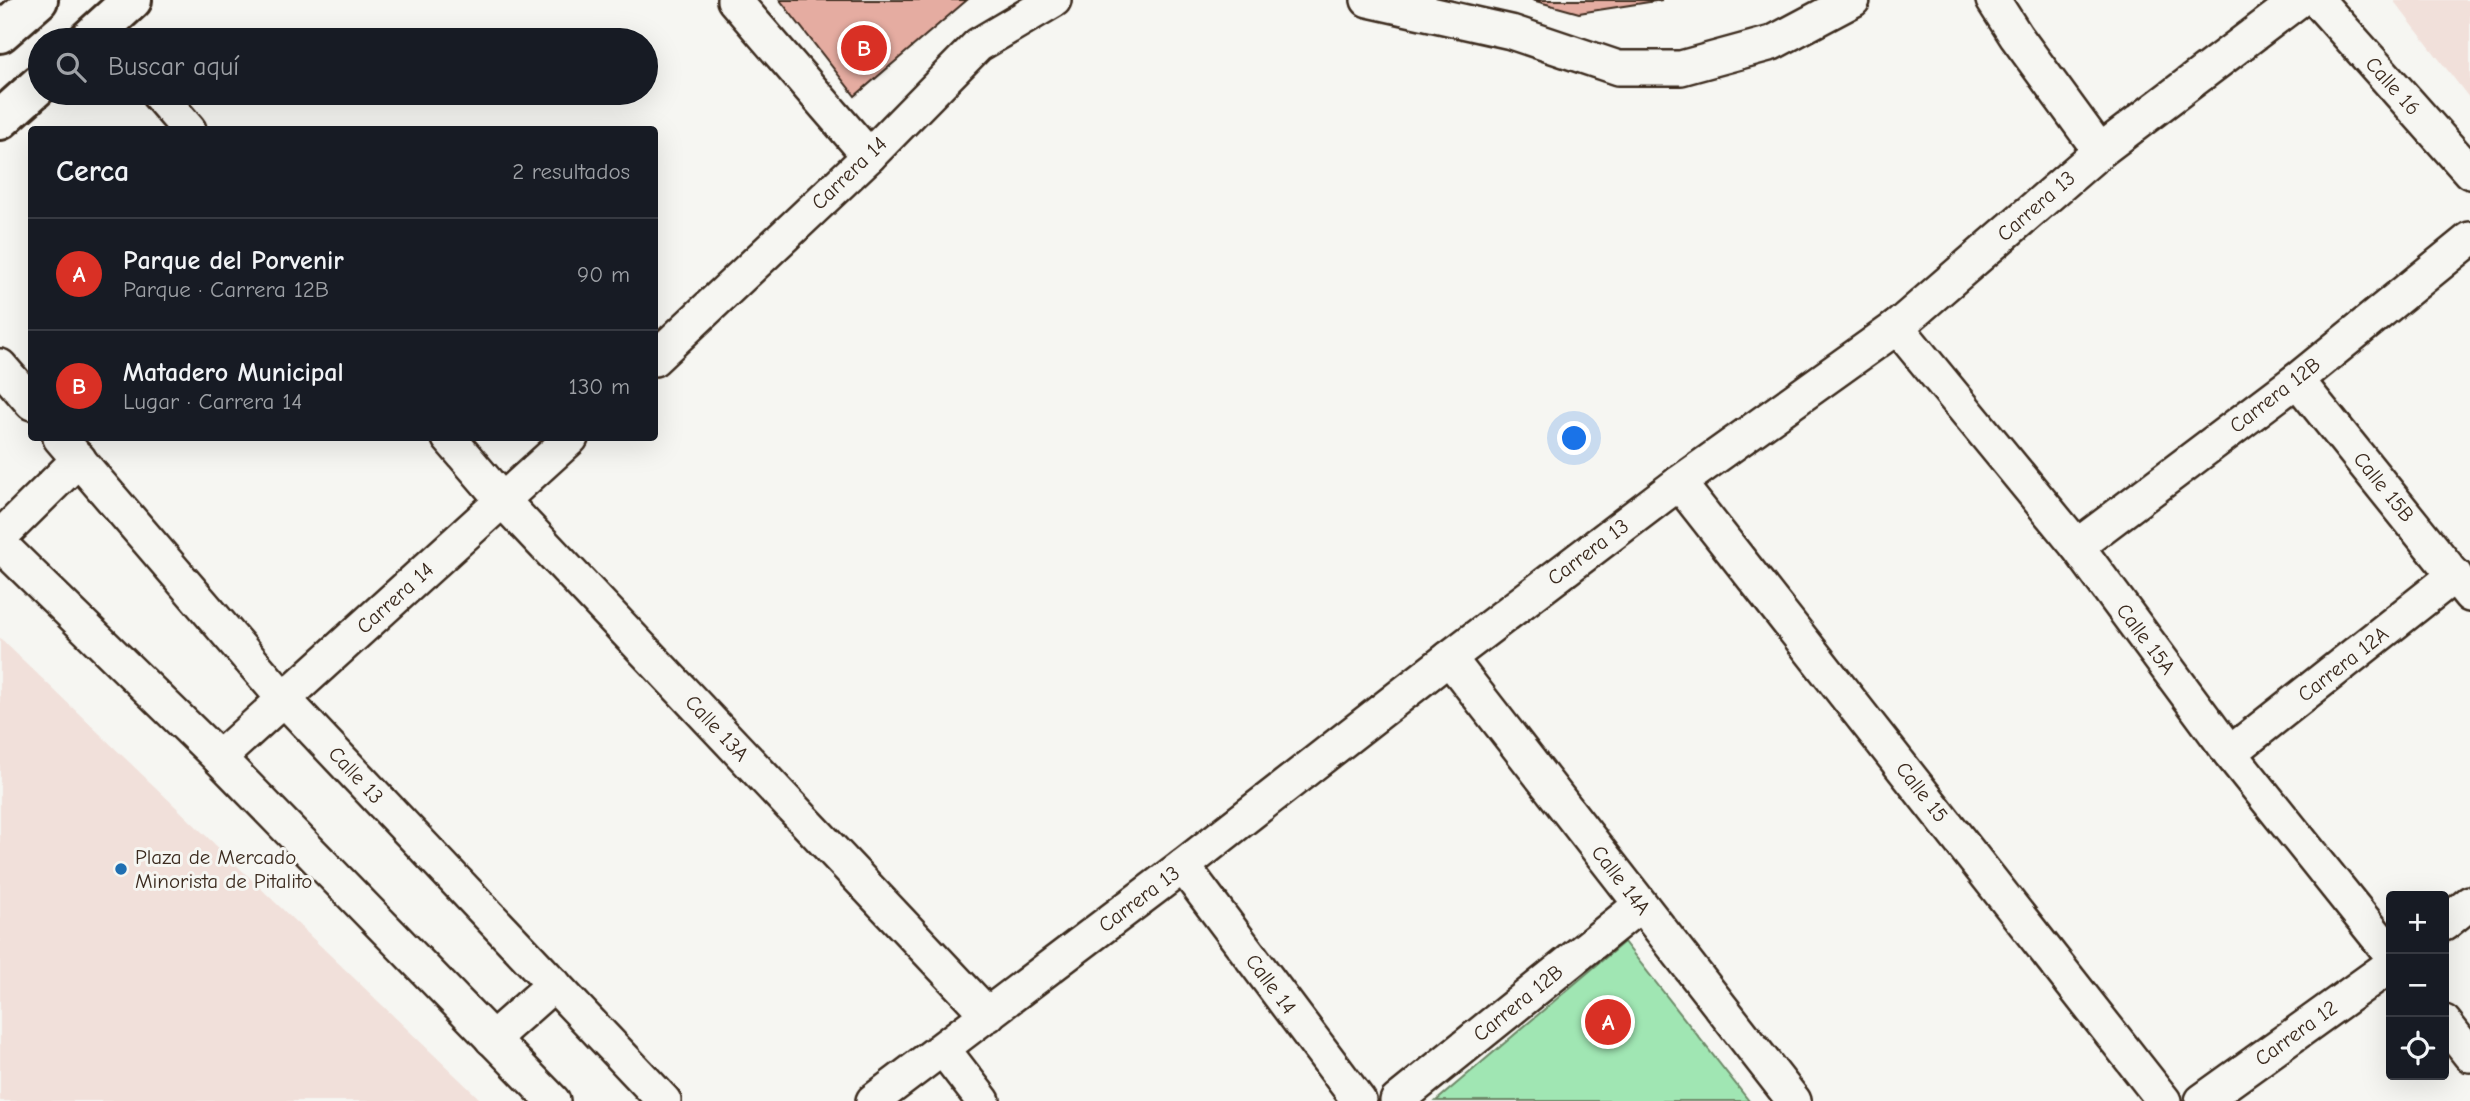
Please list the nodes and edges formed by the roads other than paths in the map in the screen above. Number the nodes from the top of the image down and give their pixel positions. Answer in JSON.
{"nodes":[{"id":1,"x":38,"y":0,"type":"edge"},
{"id":2,"x":132,"y":0,"type":"edge"},
{"id":3,"x":734,"y":0,"type":"edge"},
{"id":4,"x":1054,"y":0,"type":"edge"},
{"id":5,"x":1368,"y":0,"type":"edge"},
{"id":6,"x":1853,"y":0,"type":"edge"},
{"id":7,"x":1993,"y":0,"type":"edge"},
{"id":8,"x":2299,"y":0,"type":"edge"},
{"id":9,"x":2317,"y":0,"type":"edge"},
{"id":10,"x":108,"y":28,"type":"edge"},
{"id":11,"x":0,"y":33,"type":"edge"},
{"id":12,"x":28,"y":95,"type":"edge"},
{"id":13,"x":168,"y":105,"type":"edge"},
{"id":14,"x":0,"y":120,"type":"edge"},
{"id":15,"x":185,"y":126,"type":"edge"},
{"id":16,"x":2099,"y":151,"type":"junction"},
{"id":17,"x":869,"y":156,"type":"junction"},
{"id":18,"x":2470,"y":172,"type":"edge"},
{"id":19,"x":2470,"y":239,"type":"edge"},
{"id":20,"x":1897,"y":327,"type":"junction"},
{"id":21,"x":658,"y":355,"type":"edge"},
{"id":22,"x":0,"y":366,"type":"edge"},
{"id":23,"x":2297,"y":380,"type":"junction"},
{"id":24,"x":28,"y":398,"type":"edge"},
{"id":25,"x":452,"y":441,"type":"edge"},
{"id":26,"x":568,"y":441,"type":"edge"},
{"id":27,"x":69,"y":448,"type":"edge"},
{"id":28,"x":1679,"y":483,"type":"junction"},
{"id":29,"x":503,"y":501,"type":"junction"},
{"id":30,"x":0,"y":537,"type":"edge"},
{"id":31,"x":0,"y":544,"type":"edge"},
{"id":32,"x":2077,"y":546,"type":"junction"},
{"id":33,"x":2463,"y":585,"type":"edge"},
{"id":34,"x":1448,"y":658,"type":"junction"},
{"id":35,"x":283,"y":698,"type":"junction"},
{"id":36,"x":2230,"y":752,"type":"junction"},
{"id":37,"x":219,"y":758,"type":"junction"},
{"id":38,"x":1183,"y":866,"type":"junction"},
{"id":39,"x":2470,"y":903,"type":"edge"},
{"id":40,"x":1640,"y":905,"type":"junction"},
{"id":41,"x":2449,"y":920,"type":"edge"},
{"id":42,"x":2386,"y":948,"type":"edge"},
{"id":43,"x":2386,"y":969,"type":"edge"},
{"id":44,"x":554,"y":984,"type":"junction"},
{"id":45,"x":988,"y":1015,"type":"junction"},
{"id":46,"x":2449,"y":1028,"type":"edge"},
{"id":47,"x":492,"y":1039,"type":"junction"},
{"id":48,"x":943,"y":1049,"type":"junction"},
{"id":49,"x":2470,"y":1055,"type":"edge"},
{"id":50,"x":553,"y":1101,"type":"edge"},
{"id":51,"x":664,"y":1101,"type":"edge"},
{"id":52,"x":873,"y":1101,"type":"edge"},
{"id":53,"x":983,"y":1101,"type":"edge"},
{"id":54,"x":1359,"y":1101,"type":"edge"},
{"id":55,"x":1397,"y":1101,"type":"edge"},
{"id":56,"x":1794,"y":1101,"type":"edge"},
{"id":57,"x":2164,"y":1101,"type":"edge"},
{"id":58,"x":2202,"y":1101,"type":"edge"}],
"edges":[{"from":1,"to":11,"type":"highway"},
{"from":2,"to":10,"type":"highway"},
{"from":3,"to":17,"type":"street"},
{"from":4,"to":17,"type":"street","name":"Carrera 14"},
{"from":5,"to":6,"type":"street"},
{"from":7,"to":16,"type":"street"},
{"from":8,"to":16,"type":"street","name":"Carrera 13"},
{"from":9,"to":18,"type":"street","name":"Calle 16"},
{"from":12,"to":14,"type":"highway"},
{"from":13,"to":15,"type":"street"},
{"from":16,"to":20,"type":"street","name":"Carrera 13"},
{"from":17,"to":21,"type":"street","name":"Carrera 14"},
{"from":19,"to":23,"type":"street","name":"Carrera 12B"},
{"from":20,"to":28,"type":"street","name":"Carrera 13"},
{"from":20,"to":32,"type":"street","name":"Calle 15A"},
{"from":22,"to":24,"type":"street"},
{"from":23,"to":32,"type":"street","name":"Carrera 12B"},
{"from":23,"to":33,"type":"street","name":"Calle 15B"},
{"from":25,"to":29,"type":"street","name":"Calle 13A"},
{"from":26,"to":29,"type":"street","name":"Carrera 14"},
{"from":27,"to":30,"type":"street"},
{"from":27,"to":35,"type":"street","name":"Calle 13"},
{"from":28,"to":34,"type":"street","name":"Carrera 13"},
{"from":28,"to":57,"type":"street","name":"Calle 15"},
{"from":29,"to":35,"type":"street","name":"Carrera 14"},
{"from":29,"to":45,"type":"street","name":"Calle 13A"},
{"from":31,"to":37,"type":"street"},
{"from":32,"to":36,"type":"street","name":"Calle 15A"},
{"from":33,"to":36,"type":"street","name":"Carrera 12A"},
{"from":34,"to":38,"type":"street","name":"Carrera 13"},
{"from":34,"to":40,"type":"street","name":"Calle 14A"},
{"from":35,"to":37,"type":"street","name":"Carrera 14"},
{"from":35,"to":44,"type":"street","name":"Calle 13"},
{"from":36,"to":42,"type":"street","name":"Calle 15A"},
{"from":37,"to":47,"type":"street"},
{"from":38,"to":45,"type":"street","name":"Carrera 13"},
{"from":38,"to":54,"type":"street","name":"Calle 14"},
{"from":39,"to":41,"type":"street"},
{"from":40,"to":55,"type":"street","name":"Carrera 12B"},
{"from":40,"to":56,"type":"street","name":"Calle 14A"},
{"from":43,"to":58,"type":"street","name":"Carrera 12"},
{"from":44,"to":47,"type":"street"},
{"from":44,"to":51,"type":"street","name":"Calle 13"},
{"from":45,"to":48,"type":"street","name":"Carrera 13"},
{"from":46,"to":49,"type":"street"},
{"from":47,"to":50,"type":"street"},
{"from":48,"to":52,"type":"street","name":"Carrera 13"},
{"from":48,"to":53,"type":"street"}]}
